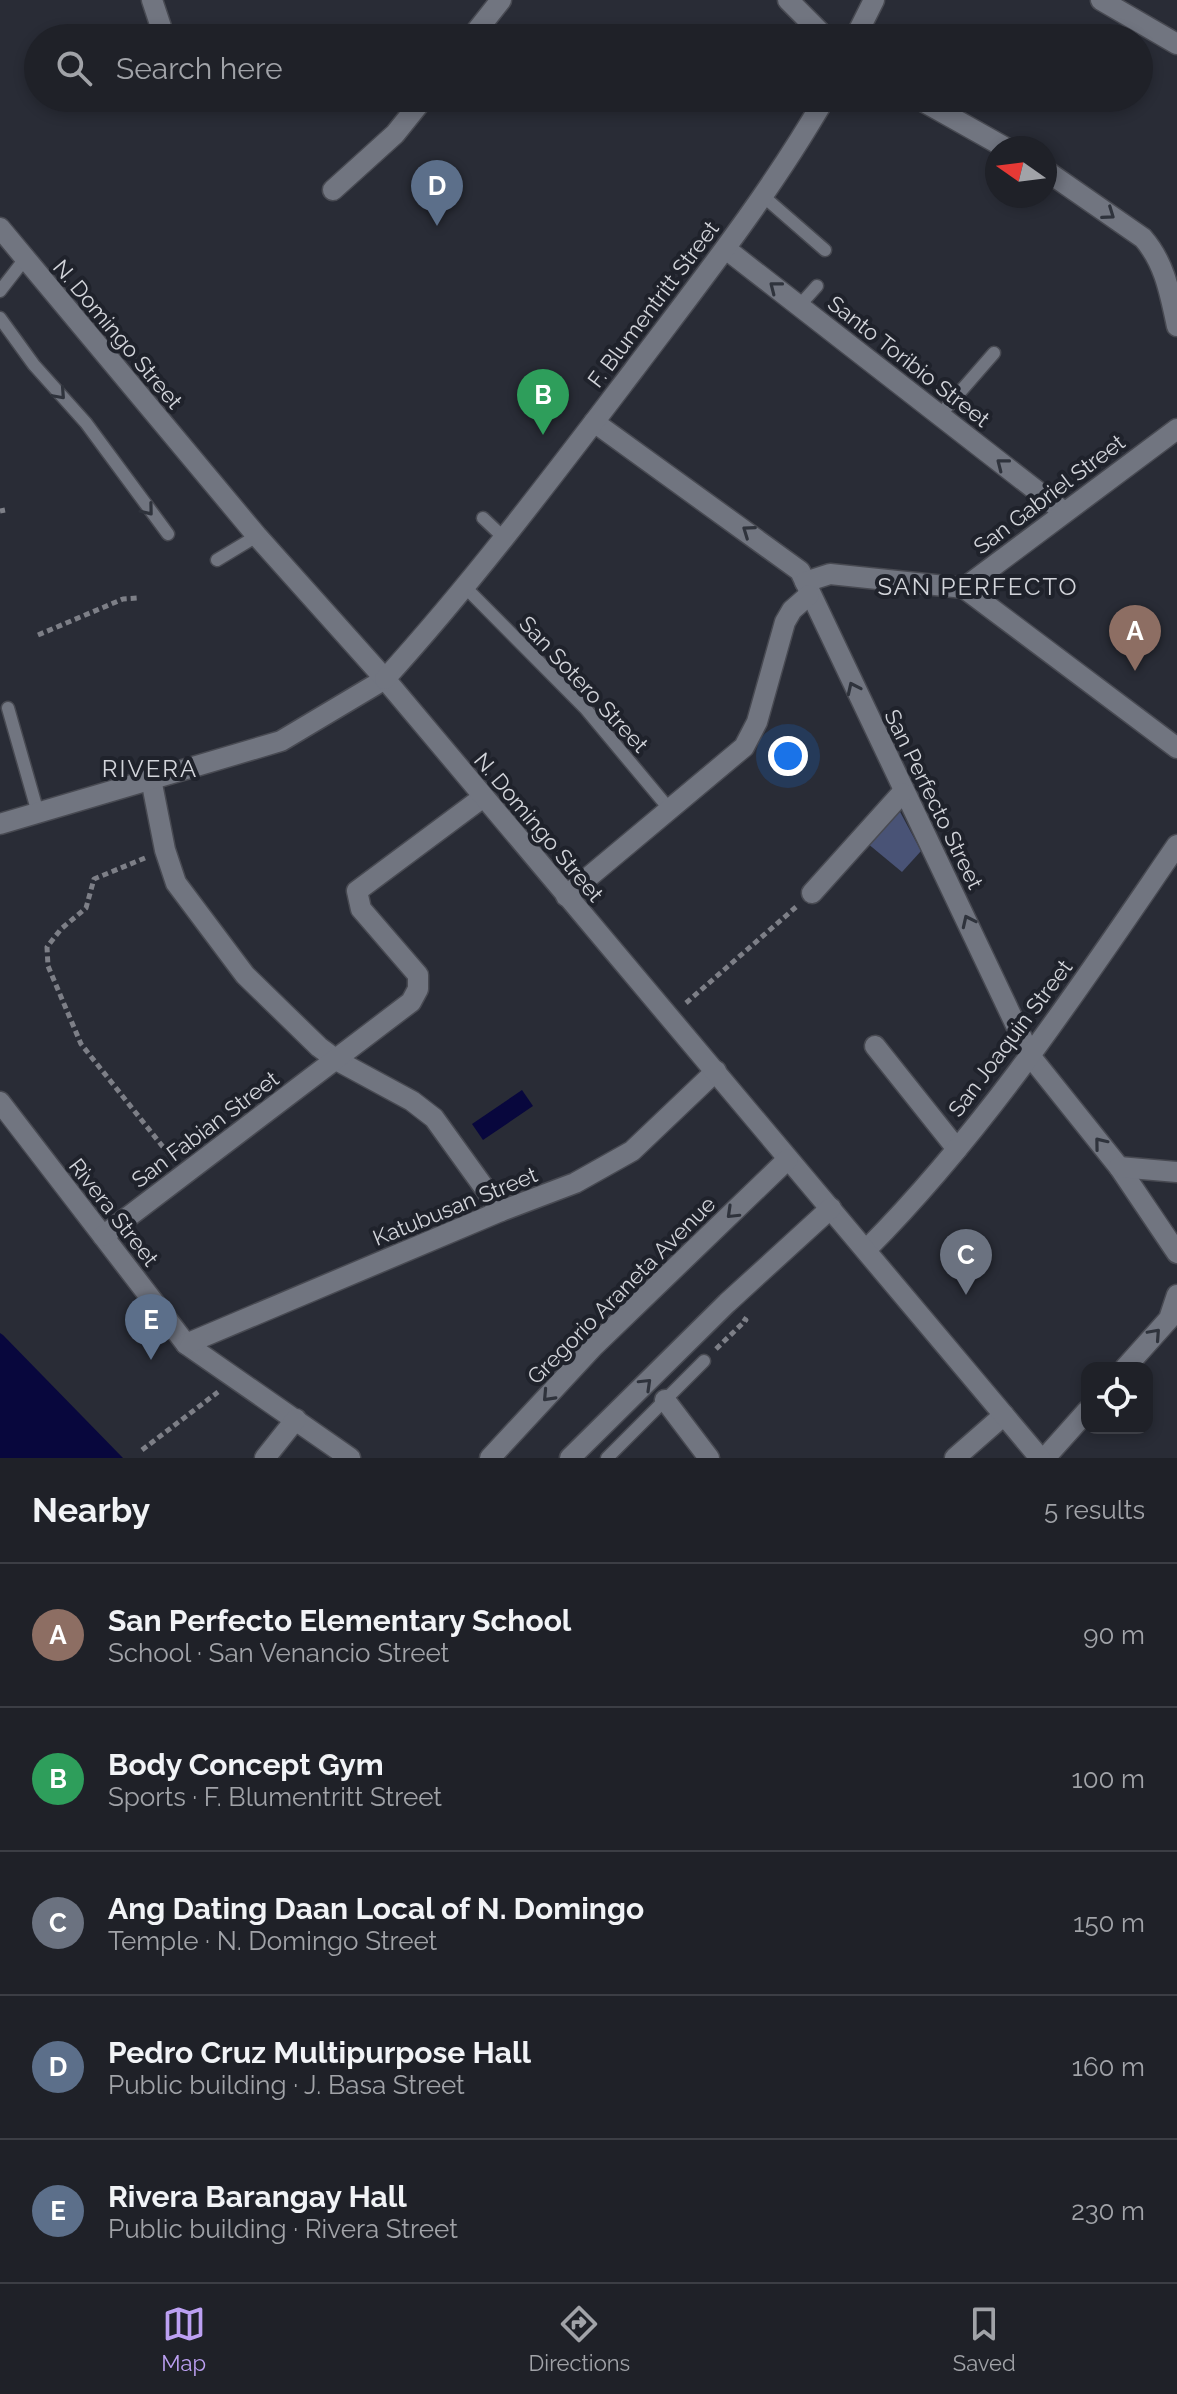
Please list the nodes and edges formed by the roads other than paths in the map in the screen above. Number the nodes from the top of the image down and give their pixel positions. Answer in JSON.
{"nodes":[{"id":1,"x":152,"y":0,"type":"edge"},
{"id":2,"x":501,"y":0,"type":"edge"},
{"id":3,"x":788,"y":0,"type":"edge"},
{"id":4,"x":874,"y":0,"type":"edge"},
{"id":5,"x":1101,"y":0,"type":"edge"},
{"id":6,"x":160,"y":24,"type":"edge"},
{"id":7,"x":482,"y":24,"type":"edge"},
{"id":8,"x":812,"y":24,"type":"edge"},
{"id":9,"x":862,"y":24,"type":"edge"},
{"id":10,"x":1142,"y":24,"type":"edge"},
{"id":11,"x":1153,"y":30,"type":"edge"},
{"id":12,"x":1177,"y":44,"type":"edge"},
{"id":13,"x":413,"y":112,"type":"edge"},
{"id":14,"x":816,"y":112,"type":"edge"},
{"id":15,"x":942,"y":112,"type":"edge"},
{"id":16,"x":985,"y":136,"type":"edge"},
{"id":17,"x":1057,"y":178,"type":"edge"},
{"id":18,"x":333,"y":190,"type":"dead end"},
{"id":19,"x":763,"y":196,"type":"junction"},
{"id":20,"x":0,"y":228,"type":"edge"},
{"id":21,"x":726,"y":249,"type":"junction"},
{"id":22,"x":825,"y":250,"type":"dead end"},
{"id":23,"x":24,"y":260,"type":"junction"},
{"id":24,"x":817,"y":286,"type":"dead end"},
{"id":25,"x":0,"y":291,"type":"edge"},
{"id":26,"x":799,"y":306,"type":"junction"},
{"id":27,"x":0,"y":318,"type":"edge"},
{"id":28,"x":1177,"y":326,"type":"edge"},
{"id":29,"x":994,"y":353,"type":"dead end"},
{"id":30,"x":940,"y":415,"type":"junction"},
{"id":31,"x":594,"y":422,"type":"junction"},
{"id":32,"x":1177,"y":429,"type":"edge"},
{"id":33,"x":1064,"y":512,"type":"junction"},
{"id":34,"x":483,"y":518,"type":"dead end"},
{"id":35,"x":168,"y":534,"type":"dead end"},
{"id":36,"x":257,"y":536,"type":"junction"},
{"id":37,"x":502,"y":536,"type":"junction"},
{"id":38,"x":217,"y":560,"type":"dead end"},
{"id":39,"x":465,"y":587,"type":"junction"},
{"id":40,"x":964,"y":588,"type":"junction"},
{"id":41,"x":807,"y":589,"type":"junction"},
{"id":42,"x":385,"y":679,"type":"junction"},
{"id":43,"x":8,"y":708,"type":"dead end"},
{"id":44,"x":1177,"y":748,"type":"edge"},
{"id":45,"x":151,"y":779,"type":"junction"},
{"id":46,"x":902,"y":793,"type":"junction"},
{"id":47,"x":482,"y":798,"type":"junction"},
{"id":48,"x":671,"y":811,"type":"junction"},
{"id":49,"x":38,"y":813,"type":"junction"},
{"id":50,"x":0,"y":824,"type":"edge"},
{"id":51,"x":1177,"y":845,"type":"edge"},
{"id":52,"x":812,"y":893,"type":"road end"},
{"id":53,"x":566,"y":896,"type":"junction"},
{"id":54,"x":875,"y":1046,"type":"dead end"},
{"id":55,"x":1031,"y":1057,"type":"junction"},
{"id":56,"x":338,"y":1061,"type":"junction"},
{"id":57,"x":716,"y":1071,"type":"junction"},
{"id":58,"x":0,"y":1102,"type":"edge"},
{"id":59,"x":957,"y":1149,"type":"junction"},
{"id":60,"x":788,"y":1159,"type":"junction"},
{"id":61,"x":1119,"y":1167,"type":"junction"},
{"id":62,"x":1177,"y":1172,"type":"edge"},
{"id":63,"x":831,"y":1208,"type":"junction"},
{"id":64,"x":501,"y":1211,"type":"junction"},
{"id":65,"x":103,"y":1236,"type":"junction"},
{"id":66,"x":867,"y":1249,"type":"junction"},
{"id":67,"x":1177,"y":1253,"type":"edge"},
{"id":68,"x":1176,"y":1302,"type":"edge"},
{"id":69,"x":186,"y":1344,"type":"junction"},
{"id":70,"x":704,"y":1361,"type":"road end"},
{"id":71,"x":1130,"y":1362,"type":"edge"},
{"id":72,"x":665,"y":1400,"type":"junction"},
{"id":73,"x":1004,"y":1415,"type":"junction"},
{"id":74,"x":1081,"y":1417,"type":"edge"},
{"id":75,"x":296,"y":1419,"type":"junction"},
{"id":76,"x":265,"y":1458,"type":"edge"},
{"id":77,"x":350,"y":1458,"type":"edge"},
{"id":78,"x":490,"y":1458,"type":"edge"},
{"id":79,"x":570,"y":1458,"type":"edge"},
{"id":80,"x":607,"y":1458,"type":"edge"},
{"id":81,"x":709,"y":1458,"type":"edge"},
{"id":82,"x":955,"y":1458,"type":"edge"},
{"id":83,"x":1043,"y":1458,"type":"edge"}],
"edges":[{"from":1,"to":6,"type":"street"},
{"from":2,"to":7,"type":"street"},
{"from":3,"to":8,"type":"street"},
{"from":4,"to":9,"type":"street"},
{"from":5,"to":10,"type":"street"},
{"from":11,"to":12,"type":"street"},
{"from":13,"to":18,"type":"street"},
{"from":14,"to":19,"type":"street","name":"F. Blumentritt Street"},
{"from":15,"to":16,"type":"street"},
{"from":17,"to":28,"type":"street","one_way":true},
{"from":19,"to":21,"type":"street","name":"F. Blumentritt Street"},
{"from":19,"to":22,"type":"lane"},
{"from":20,"to":23,"type":"street","name":"N. Domingo Street"},
{"from":26,"to":21,"type":"street","name":"Santo Toribio Street","one_way":true},
{"from":21,"to":31,"type":"street","name":"F. Blumentritt Street"},
{"from":23,"to":25,"type":"lane"},
{"from":23,"to":36,"type":"street","name":"N. Domingo Street"},
{"from":24,"to":26,"type":"lane"},
{"from":26,"to":30,"type":"street","name":"Santo Toribio Street"},
{"from":27,"to":35,"type":"lane","one_way":true},
{"from":29,"to":30,"type":"lane"},
{"from":33,"to":30,"type":"street","name":"Santo Toribio Street","one_way":true},
{"from":31,"to":37,"type":"street","name":"F. Blumentritt Street"},
{"from":41,"to":31,"type":"street","name":"San Perfecto Street","one_way":true},
{"from":32,"to":33,"type":"street","name":"San Gabriel Street"},
{"from":33,"to":40,"type":"street","name":"San Gabriel Street"},
{"from":34,"to":37,"type":"lane"},
{"from":36,"to":38,"type":"lane"},
{"from":36,"to":42,"type":"street","name":"N. Domingo Street"},
{"from":37,"to":39,"type":"street","name":"F. Blumentritt Street"},
{"from":39,"to":42,"type":"street","name":"F. Blumentritt Street"},
{"from":39,"to":48,"type":"lane","name":"San Sotero Street"},
{"from":40,"to":41,"type":"street"},
{"from":40,"to":44,"type":"street"},
{"from":46,"to":41,"type":"street","name":"San Perfecto Street","one_way":true},
{"from":41,"to":48,"type":"street"},
{"from":42,"to":45,"type":"street","name":"F. Blumentritt Street"},
{"from":42,"to":47,"type":"street","name":"N. Domingo Street"},
{"from":43,"to":49,"type":"lane"},
{"from":45,"to":49,"type":"street","name":"F. Blumentritt Street"},
{"from":45,"to":56,"type":"street"},
{"from":46,"to":52,"type":"street"},
{"from":55,"to":46,"type":"street","name":"San Perfecto Street","one_way":true},
{"from":47,"to":53,"type":"street","name":"N. Domingo Street"},
{"from":47,"to":56,"type":"street","name":"San Fabian Street"},
{"from":48,"to":53,"type":"street"},
{"from":49,"to":50,"type":"street","name":"F. Blumentritt Street"},
{"from":51,"to":55,"type":"street","name":"San Joaquin Street"},
{"from":53,"to":57,"type":"street","name":"N. Domingo Street"},
{"from":54,"to":59,"type":"street"},
{"from":55,"to":59,"type":"street","name":"San Joaquin Street"},
{"from":61,"to":55,"type":"street","name":"San Perfecto Street","one_way":true},
{"from":56,"to":64,"type":"street"},
{"from":56,"to":65,"type":"street","name":"San Fabian Street"},
{"from":57,"to":60,"type":"street","name":"N. Domingo Street"},
{"from":57,"to":64,"type":"street","name":"Katubusan Street"},
{"from":58,"to":65,"type":"street","name":"Rivera Street"},
{"from":59,"to":66,"type":"street","name":"San Joaquin Street"},
{"from":60,"to":63,"type":"street","name":"N. Domingo Street"},
{"from":60,"to":78,"type":"street","name":"Gregorio Araneta Avenue","one_way":true},
{"from":61,"to":62,"type":"street"},
{"from":61,"to":67,"type":"street","name":"San Perfecto Street"},
{"from":63,"to":66,"type":"street","name":"N. Domingo Street"},
{"from":79,"to":63,"type":"street","one_way":true},
{"from":64,"to":69,"type":"street","name":"Katubusan Street"},
{"from":65,"to":69,"type":"street","name":"Rivera Street"},
{"from":66,"to":73,"type":"street","name":"N. Domingo Street"},
{"from":71,"to":68,"type":"street","one_way":true},
{"from":69,"to":75,"type":"street","name":"Rivera Street"},
{"from":70,"to":72,"type":"lane"},
{"from":72,"to":80,"type":"lane"},
{"from":72,"to":81,"type":"street"},
{"from":73,"to":82,"type":"street"},
{"from":73,"to":83,"type":"street","name":"N. Domingo Street"},
{"from":74,"to":83,"type":"street"},
{"from":75,"to":76,"type":"street"},
{"from":75,"to":77,"type":"street","name":"Rivera Street"}]}
